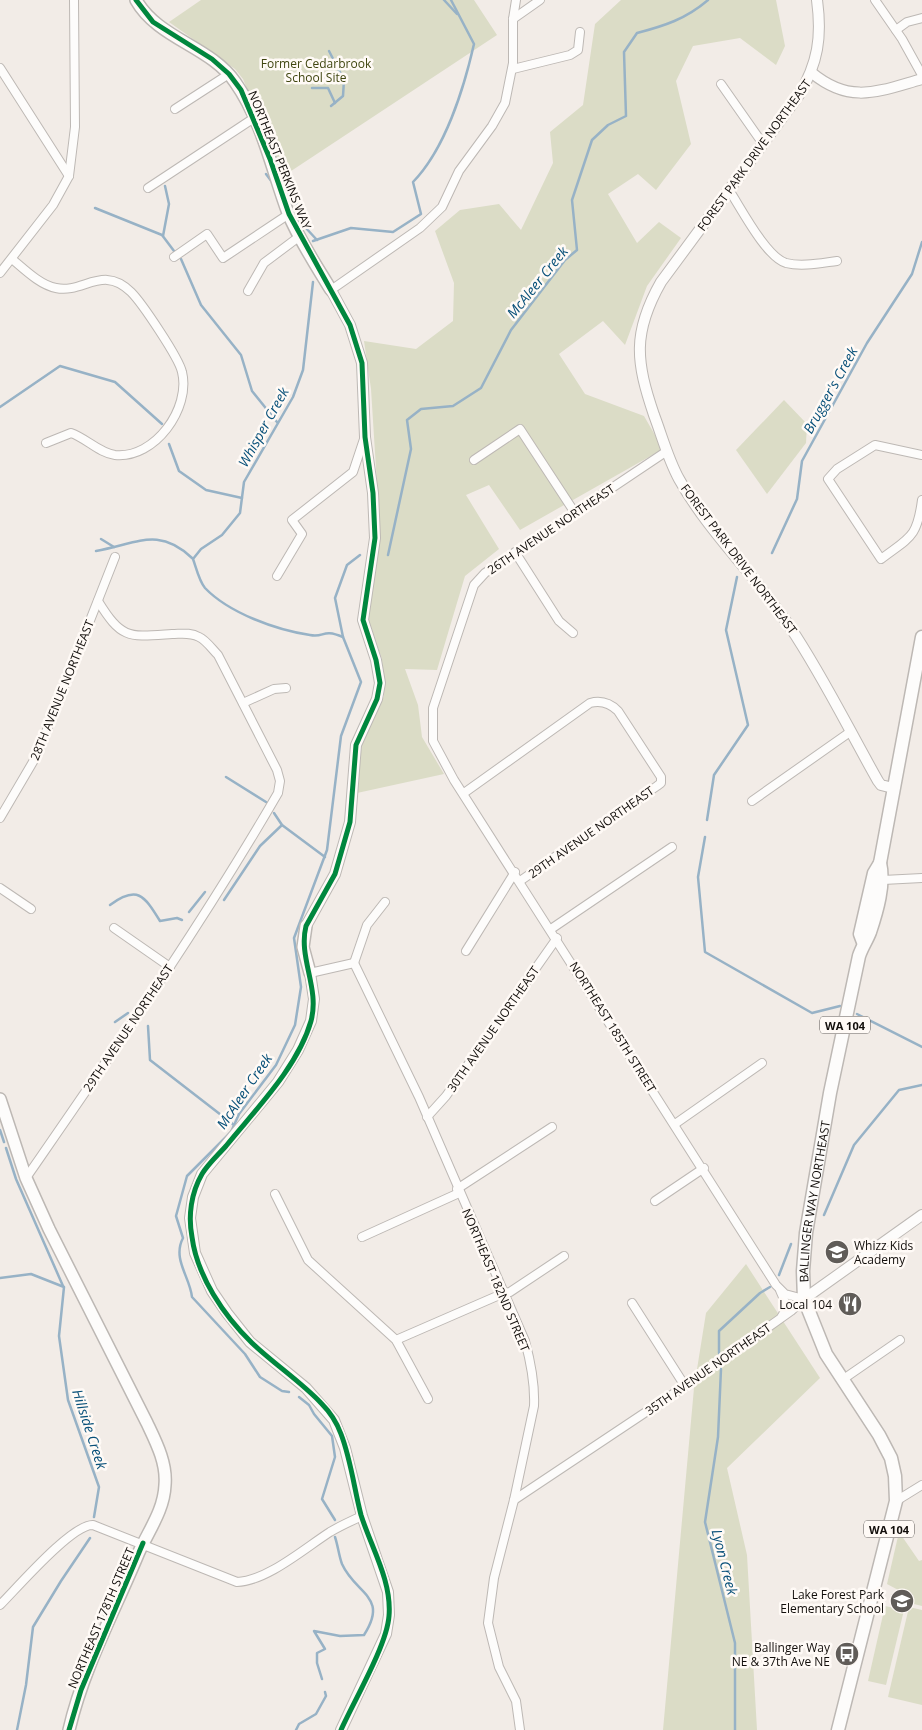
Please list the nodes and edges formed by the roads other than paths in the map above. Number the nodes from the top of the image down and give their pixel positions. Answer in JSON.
{"nodes":[{"id":1,"x":74,"y":0,"type":"edge"},
{"id":2,"x":136,"y":0,"type":"edge"},
{"id":3,"x":516,"y":0,"type":"edge"},
{"id":4,"x":540,"y":0,"type":"edge"},
{"id":5,"x":818,"y":0,"type":"edge"},
{"id":6,"x":875,"y":0,"type":"edge"},
{"id":7,"x":922,"y":18,"type":"edge"},
{"id":8,"x":513,"y":19,"type":"junction"},
{"id":9,"x":896,"y":30,"type":"junction"},
{"id":10,"x":580,"y":32,"type":"dead end"},
{"id":11,"x":0,"y":68,"type":"edge"},
{"id":12,"x":513,"y":69,"type":"junction"},
{"id":13,"x":812,"y":73,"type":"junction"},
{"id":14,"x":229,"y":74,"type":"junction"},
{"id":15,"x":922,"y":77,"type":"edge"},
{"id":16,"x":721,"y":84,"type":"dead end"},
{"id":17,"x":175,"y":109,"type":"dead end"},
{"id":18,"x":254,"y":118,"type":"junction"},
{"id":19,"x":763,"y":144,"type":"junction"},
{"id":20,"x":69,"y":176,"type":"junction"},
{"id":21,"x":148,"y":188,"type":"dead end"},
{"id":22,"x":729,"y":190,"type":"junction"},
{"id":23,"x":289,"y":214,"type":"junction"},
{"id":24,"x":300,"y":236,"type":"junction"},
{"id":25,"x":174,"y":257,"type":"dead end"},
{"id":26,"x":12,"y":259,"type":"junction"},
{"id":27,"x":837,"y":261,"type":"dead end"},
{"id":28,"x":0,"y":273,"type":"edge"},
{"id":29,"x":331,"y":290,"type":"junction"},
{"id":30,"x":248,"y":291,"type":"dead end"},
{"id":31,"x":365,"y":437,"type":"junction"},
{"id":32,"x":46,"y":443,"type":"dead end"},
{"id":33,"x":667,"y":451,"type":"junction"},
{"id":34,"x":922,"y":456,"type":"edge"},
{"id":35,"x":474,"y":460,"type":"dead end"},
{"id":36,"x":922,"y":500,"type":"edge"},
{"id":37,"x":575,"y":513,"type":"junction"},
{"id":38,"x":515,"y":552,"type":"junction"},
{"id":39,"x":115,"y":557,"type":"dead end"},
{"id":40,"x":277,"y":576,"type":"dead end"},
{"id":41,"x":98,"y":601,"type":"junction"},
{"id":42,"x":573,"y":633,"type":"dead end"},
{"id":43,"x":922,"y":637,"type":"edge"},
{"id":44,"x":918,"y":680,"type":"edge"},
{"id":45,"x":286,"y":688,"type":"dead end"},
{"id":46,"x":243,"y":703,"type":"junction"},
{"id":47,"x":850,"y":732,"type":"junction"},
{"id":48,"x":433,"y":741,"type":"joint"},
{"id":49,"x":893,"y":788,"type":"junction"},
{"id":50,"x":464,"y":794,"type":"junction"},
{"id":51,"x":752,"y":801,"type":"dead end"},
{"id":52,"x":0,"y":818,"type":"edge"},
{"id":53,"x":672,"y":846,"type":"dead end"},
{"id":54,"x":880,"y":863,"type":"junction"},
{"id":55,"x":515,"y":872,"type":"junction"},
{"id":56,"x":922,"y":878,"type":"edge"},
{"id":57,"x":883,"y":880,"type":"junction"},
{"id":58,"x":520,"y":881,"type":"junction"},
{"id":59,"x":0,"y":888,"type":"edge"},
{"id":60,"x":385,"y":902,"type":"dead end"},
{"id":61,"x":31,"y":908,"type":"dead end"},
{"id":62,"x":306,"y":926,"type":"joint"},
{"id":63,"x":114,"y":928,"type":"dead end"},
{"id":64,"x":551,"y":929,"type":"junction"},
{"id":65,"x":556,"y":938,"type":"junction"},
{"id":66,"x":864,"y":942,"type":"junction"},
{"id":67,"x":466,"y":950,"type":"dead end"},
{"id":68,"x":354,"y":963,"type":"junction"},
{"id":69,"x":170,"y":967,"type":"junction"},
{"id":70,"x":310,"y":973,"type":"junction"},
{"id":71,"x":762,"y":1063,"type":"dead end"},
{"id":72,"x":0,"y":1099,"type":"edge"},
{"id":73,"x":427,"y":1117,"type":"junction"},
{"id":74,"x":675,"y":1124,"type":"junction"},
{"id":75,"x":552,"y":1127,"type":"dead end"},
{"id":76,"x":704,"y":1168,"type":"junction"},
{"id":77,"x":26,"y":1178,"type":"junction"},
{"id":78,"x":458,"y":1191,"type":"junction"},
{"id":79,"x":275,"y":1194,"type":"dead end"},
{"id":80,"x":655,"y":1201,"type":"dead end"},
{"id":81,"x":922,"y":1215,"type":"edge"},
{"id":82,"x":362,"y":1237,"type":"dead end"},
{"id":83,"x":564,"y":1256,"type":"dead end"},
{"id":84,"x":780,"y":1290,"type":"junction"},
{"id":85,"x":504,"y":1293,"type":"junction"},
{"id":86,"x":804,"y":1299,"type":"junction"},
{"id":87,"x":632,"y":1303,"type":"dead end"},
{"id":88,"x":781,"y":1318,"type":"junction"},
{"id":89,"x":396,"y":1340,"type":"junction"},
{"id":90,"x":900,"y":1340,"type":"dead end"},
{"id":91,"x":842,"y":1380,"type":"junction"},
{"id":92,"x":685,"y":1386,"type":"junction"},
{"id":93,"x":428,"y":1399,"type":"dead end"},
{"id":94,"x":922,"y":1485,"type":"edge"},
{"id":95,"x":514,"y":1500,"type":"junction"},
{"id":96,"x":896,"y":1501,"type":"junction"},
{"id":97,"x":362,"y":1516,"type":"junction"},
{"id":98,"x":143,"y":1544,"type":"junction"},
{"id":99,"x":0,"y":1605,"type":"edge"},
{"id":100,"x":69,"y":1730,"type":"edge"},
{"id":101,"x":341,"y":1730,"type":"edge"},
{"id":102,"x":520,"y":1730,"type":"edge"},
{"id":103,"x":838,"y":1730,"type":"edge"}],
"edges":[{"from":1,"to":20,"type":"street"},
{"from":2,"to":14,"type":"main road","name":"NORTHEAST PERKINS WAY"},
{"from":3,"to":8,"type":"street"},
{"from":4,"to":8,"type":"street"},
{"from":5,"to":13,"type":"street","name":"FOREST PARK DRIVE NORTHEAST"},
{"from":6,"to":9,"type":"street"},
{"from":7,"to":9,"type":"street"},
{"from":8,"to":12,"type":"street"},
{"from":9,"to":15,"type":"street"},
{"from":10,"to":12,"type":"street"},
{"from":11,"to":20,"type":"street"},
{"from":12,"to":29,"type":"street"},
{"from":13,"to":15,"type":"street"},
{"from":13,"to":19,"type":"street","name":"FOREST PARK DRIVE NORTHEAST"},
{"from":14,"to":17,"type":"street"},
{"from":14,"to":18,"type":"main road","name":"NORTHEAST PERKINS WAY"},
{"from":16,"to":19,"type":"street"},
{"from":18,"to":21,"type":"street"},
{"from":18,"to":23,"type":"main road","name":"NORTHEAST PERKINS WAY"},
{"from":19,"to":22,"type":"street","name":"FOREST PARK DRIVE NORTHEAST"},
{"from":20,"to":26,"type":"street"},
{"from":22,"to":27,"type":"street"},
{"from":22,"to":33,"type":"street","name":"FOREST PARK DRIVE NORTHEAST"},
{"from":23,"to":24,"type":"main road","name":"NORTHEAST PERKINS WAY"},
{"from":23,"to":25,"type":"street"},
{"from":24,"to":29,"type":"main road","name":"NORTHEAST PERKINS WAY"},
{"from":24,"to":30,"type":"street"},
{"from":26,"to":28,"type":"street"},
{"from":26,"to":32,"type":"street"},
{"from":29,"to":31,"type":"street","name":"NORTHEAST PERKINS WAY"},
{"from":31,"to":40,"type":"street"},
{"from":31,"to":62,"type":"street","name":"NORTHEAST PERKINS WAY"},
{"from":33,"to":37,"type":"street","name":"26TH AVENUE NORTHEAST"},
{"from":33,"to":47,"type":"street","name":"FOREST PARK DRIVE NORTHEAST"},
{"from":34,"to":36,"type":"street"},
{"from":35,"to":37,"type":"street"},
{"from":37,"to":38,"type":"street","name":"26TH AVENUE NORTHEAST"},
{"from":38,"to":42,"type":"street"},
{"from":38,"to":48,"type":"street","name":"26TH AVENUE NORTHEAST"},
{"from":39,"to":41,"type":"street","name":"28TH AVENUE NORTHEAST"},
{"from":41,"to":46,"type":"street"},
{"from":41,"to":52,"type":"street","name":"28TH AVENUE NORTHEAST"},
{"from":43,"to":44,"type":"main road","number":"WA 104"},
{"from":44,"to":49,"type":"main road","number":"WA 104"},
{"from":45,"to":46,"type":"street"},
{"from":46,"to":69,"type":"street","name":"29TH AVENUE NORTHEAST"},
{"from":47,"to":49,"type":"street","name":"FOREST PARK DRIVE NORTHEAST"},
{"from":47,"to":51,"type":"street"},
{"from":48,"to":50,"type":"street","name":"NORTHEAST 185TH STREET"},
{"from":49,"to":54,"type":"main road","number":"WA 104"},
{"from":50,"to":55,"type":"street","name":"NORTHEAST 185TH STREET"},
{"from":50,"to":58,"type":"street","name":"29TH AVENUE NORTHEAST"},
{"from":53,"to":64,"type":"street"},
{"from":54,"to":57,"type":"main road","number":"WA 104"},
{"from":54,"to":66,"type":"main road","number":"WA 104"},
{"from":55,"to":58,"type":"street","name":"NORTHEAST 185TH STREET"},
{"from":55,"to":67,"type":"street","name":"29TH AVENUE NORTHEAST"},
{"from":56,"to":57,"type":"street"},
{"from":57,"to":66,"type":"main road","number":"WA 104"},
{"from":58,"to":64,"type":"street","name":"NORTHEAST 185TH STREET"},
{"from":59,"to":61,"type":"street"},
{"from":60,"to":68,"type":"street"},
{"from":62,"to":70,"type":"main road","name":"NORTHEAST PERKINS WAY"},
{"from":63,"to":69,"type":"street"},
{"from":64,"to":65,"type":"street","name":"NORTHEAST 185TH STREET"},
{"from":65,"to":73,"type":"street","name":"30TH AVENUE NORTHEAST"},
{"from":65,"to":74,"type":"street","name":"NORTHEAST 185TH STREET"},
{"from":66,"to":86,"type":"main road","name":"BALLINGER WAY NORTHEAST","number":"WA 104"},
{"from":68,"to":70,"type":"street"},
{"from":68,"to":73,"type":"street","name":"NORTHEAST 182ND STREET"},
{"from":69,"to":77,"type":"street","name":"29TH AVENUE NORTHEAST"},
{"from":70,"to":97,"type":"street"},
{"from":71,"to":74,"type":"street"},
{"from":72,"to":77,"type":"main road","name":"NORTHEAST 178TH STREET"},
{"from":73,"to":78,"type":"street","name":"NORTHEAST 182ND STREET"},
{"from":74,"to":76,"type":"street","name":"NORTHEAST 185TH STREET"},
{"from":75,"to":78,"type":"street"},
{"from":76,"to":80,"type":"street"},
{"from":76,"to":84,"type":"street","name":"NORTHEAST 185TH STREET"},
{"from":77,"to":98,"type":"main road","name":"NORTHEAST 178TH STREET"},
{"from":78,"to":82,"type":"street"},
{"from":78,"to":85,"type":"street","name":"NORTHEAST 182ND STREET"},
{"from":79,"to":89,"type":"street"},
{"from":81,"to":86,"type":"street","name":"35TH AVENUE NORTHEAST"},
{"from":83,"to":85,"type":"street"},
{"from":84,"to":86,"type":"street"},
{"from":84,"to":88,"type":"street"},
{"from":85,"to":89,"type":"street"},
{"from":85,"to":95,"type":"street","name":"NORTHEAST 182ND STREET"},
{"from":86,"to":88,"type":"street","name":"35TH AVENUE NORTHEAST"},
{"from":86,"to":91,"type":"main road","name":"BALLINGER WAY NORTHEAST","number":"WA 104"},
{"from":87,"to":92,"type":"street"},
{"from":88,"to":92,"type":"street","name":"35TH AVENUE NORTHEAST"},
{"from":89,"to":93,"type":"street"},
{"from":90,"to":91,"type":"street"},
{"from":91,"to":96,"type":"main road","name":"BALLINGER WAY NORTHEAST","number":"WA 104"},
{"from":92,"to":95,"type":"street","name":"35TH AVENUE NORTHEAST"},
{"from":94,"to":96,"type":"street"},
{"from":95,"to":102,"type":"street","name":"NORTHEAST 182ND STREET"},
{"from":96,"to":103,"type":"main road","name":"BALLINGER WAY NORTHEAST","number":"WA 104"},
{"from":97,"to":98,"type":"street"},
{"from":97,"to":101,"type":"street"},
{"from":98,"to":99,"type":"street"},
{"from":98,"to":100,"type":"main road","name":"NORTHEAST 178TH STREET"}]}
